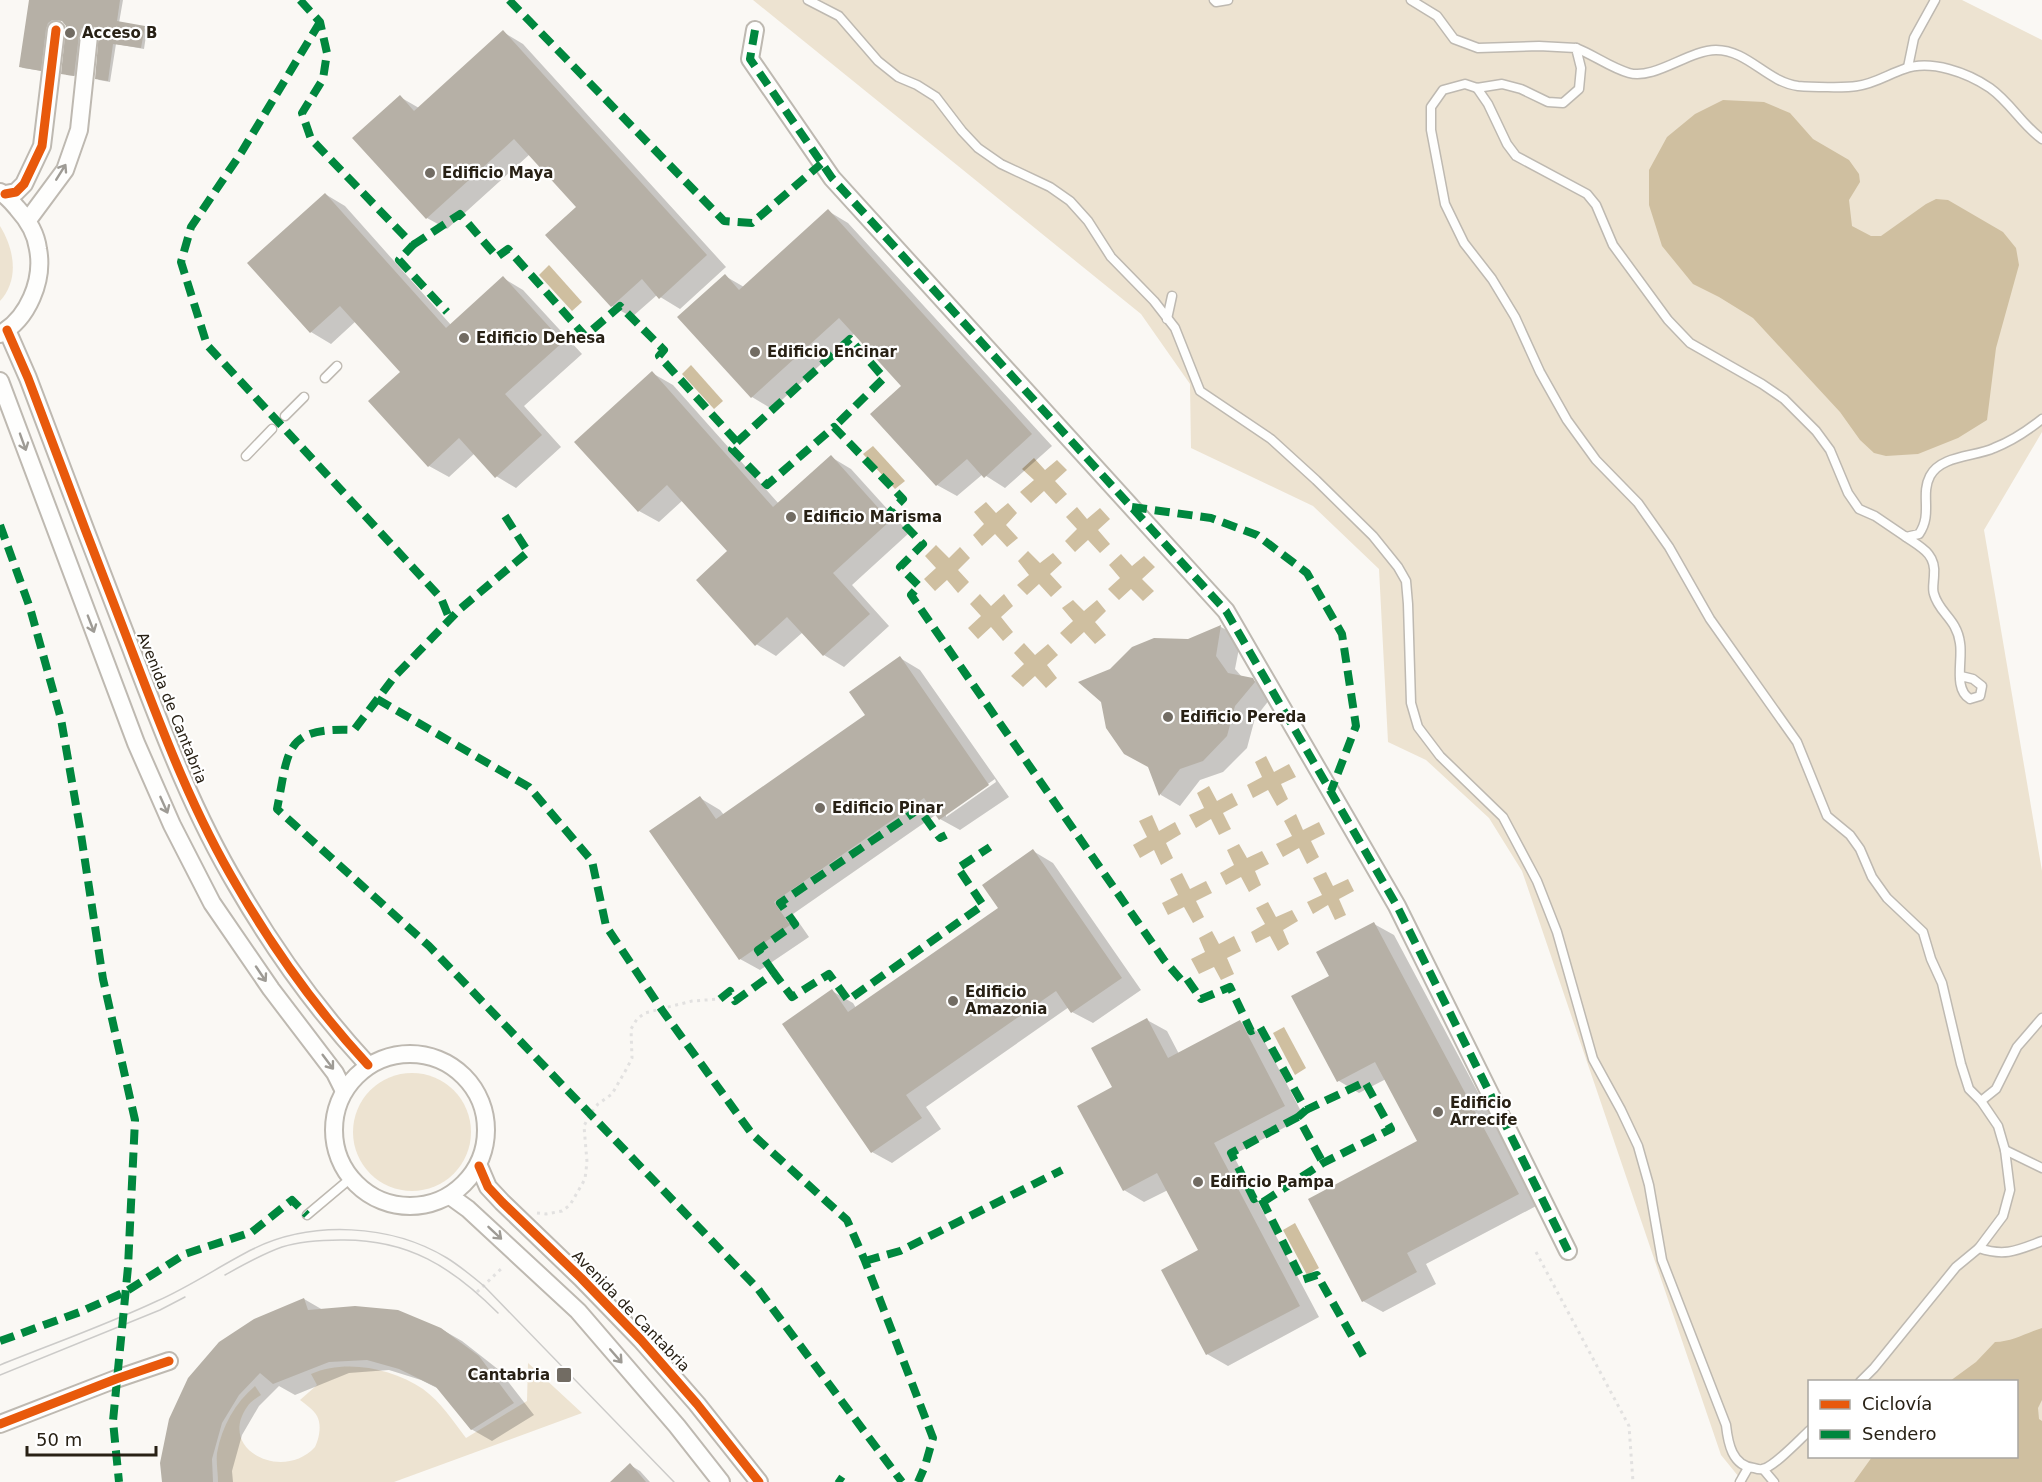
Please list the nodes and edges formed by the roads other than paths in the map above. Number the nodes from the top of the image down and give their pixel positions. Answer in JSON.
{"nodes":[{"id":1,"x":808,"y":0,"type":"edge"},
{"id":2,"x":1214,"y":0,"type":"edge"},
{"id":3,"x":1228,"y":0,"type":"edge"},
{"id":4,"x":1411,"y":0,"type":"edge"},
{"id":5,"x":1935,"y":0,"type":"edge"},
{"id":6,"x":56,"y":30,"type":"dead end"},
{"id":7,"x":755,"y":30,"type":"dead end"},
{"id":8,"x":89,"y":36,"type":"dead end"},
{"id":9,"x":1576,"y":48,"type":"junction"},
{"id":10,"x":1908,"y":67,"type":"junction"},
{"id":11,"x":1477,"y":88,"type":"junction"},
{"id":12,"x":2042,"y":139,"type":"edge"},
{"id":13,"x":2,"y":193,"type":"edge"},
{"id":14,"x":28,"y":220,"type":"junction"},
{"id":15,"x":1172,"y":297,"type":"dead end"},
{"id":16,"x":1167,"y":319,"type":"junction"},
{"id":17,"x":4,"y":332,"type":"edge"},
{"id":18,"x":337,"y":366,"type":"dead end"},
{"id":19,"x":325,"y":378,"type":"dead end"},
{"id":20,"x":0,"y":381,"type":"edge"},
{"id":21,"x":304,"y":398,"type":"dead end"},
{"id":22,"x":285,"y":416,"type":"dead end"},
{"id":23,"x":2042,"y":419,"type":"edge"},
{"id":24,"x":272,"y":429,"type":"dead end"},
{"id":25,"x":246,"y":456,"type":"dead end"},
{"id":26,"x":1925,"y":525,"type":"junction"},
{"id":27,"x":1906,"y":537,"type":"junction"},
{"id":28,"x":1925,"y":549,"type":"junction"},
{"id":29,"x":1961,"y":676,"type":"dead end"},
{"id":30,"x":2042,"y":1018,"type":"edge"},
{"id":31,"x":369,"y":1065,"type":"junction"},
{"id":32,"x":344,"y":1091,"type":"junction"},
{"id":33,"x":1981,"y":1101,"type":"junction"},
{"id":34,"x":2005,"y":1150,"type":"junction"},
{"id":35,"x":479,"y":1166,"type":"junction"},
{"id":36,"x":2042,"y":1168,"type":"edge"},
{"id":37,"x":351,"y":1178,"type":"junction"},
{"id":38,"x":450,"y":1196,"type":"junction"},
{"id":39,"x":307,"y":1215,"type":"dead end"},
{"id":40,"x":2042,"y":1241,"type":"edge"},
{"id":41,"x":1979,"y":1248,"type":"junction"},
{"id":42,"x":1568,"y":1251,"type":"dead end"},
{"id":43,"x":169,"y":1361,"type":"dead end"},
{"id":44,"x":1862,"y":1380,"type":"edge"},
{"id":45,"x":0,"y":1424,"type":"edge"},
{"id":46,"x":1808,"y":1431,"type":"edge"},
{"id":47,"x":1748,"y":1468,"type":"junction"},
{"id":48,"x":1763,"y":1469,"type":"junction"},
{"id":49,"x":721,"y":1482,"type":"edge"},
{"id":50,"x":759,"y":1482,"type":"edge"},
{"id":51,"x":1740,"y":1482,"type":"edge"},
{"id":52,"x":1774,"y":1482,"type":"edge"}],
"edges":[{"from":1,"to":16,"type":"lane"},
{"from":2,"to":3,"type":"lane"},
{"from":4,"to":9,"type":"lane"},
{"from":5,"to":10,"type":"lane"},
{"from":6,"to":13,"type":"street"},
{"from":7,"to":42,"type":"street"},
{"from":14,"to":8,"type":"street","one_way":true},
{"from":9,"to":10,"type":"lane"},
{"from":9,"to":11,"type":"lane"},
{"from":10,"to":12,"type":"lane"},
{"from":11,"to":27,"type":"lane"},
{"from":11,"to":33,"type":"lane"},
{"from":13,"to":14,"type":"street"},
{"from":14,"to":17,"type":"street"},
{"from":15,"to":16,"type":"lane"},
{"from":16,"to":47,"type":"lane"},
{"from":17,"to":31,"type":"street","name":"Avenida de Cantabria"},
{"from":18,"to":19,"type":"lane"},
{"from":20,"to":32,"type":"street","one_way":true},
{"from":21,"to":22,"type":"lane"},
{"from":23,"to":26,"type":"lane"},
{"from":24,"to":25,"type":"lane"},
{"from":26,"to":27,"type":"lane"},
{"from":26,"to":28,"type":"lane"},
{"from":27,"to":28,"type":"lane"},
{"from":28,"to":29,"type":"lane"},
{"from":30,"to":33,"type":"lane"},
{"from":31,"to":32,"type":"street"},
{"from":31,"to":35,"type":"street"},
{"from":32,"to":37,"type":"street"},
{"from":33,"to":34,"type":"lane"},
{"from":34,"to":36,"type":"lane"},
{"from":34,"to":41,"type":"lane"},
{"from":35,"to":38,"type":"street"},
{"from":35,"to":50,"type":"street","name":"Avenida de Cantabria"},
{"from":37,"to":38,"type":"street"},
{"from":37,"to":39,"type":"lane"},
{"from":38,"to":49,"type":"street","one_way":true},
{"from":40,"to":41,"type":"lane"},
{"from":41,"to":44,"type":"lane"},
{"from":43,"to":45,"type":"street"},
{"from":46,"to":48,"type":"lane"},
{"from":47,"to":48,"type":"lane"},
{"from":47,"to":51,"type":"lane"},
{"from":48,"to":52,"type":"lane"}]}
